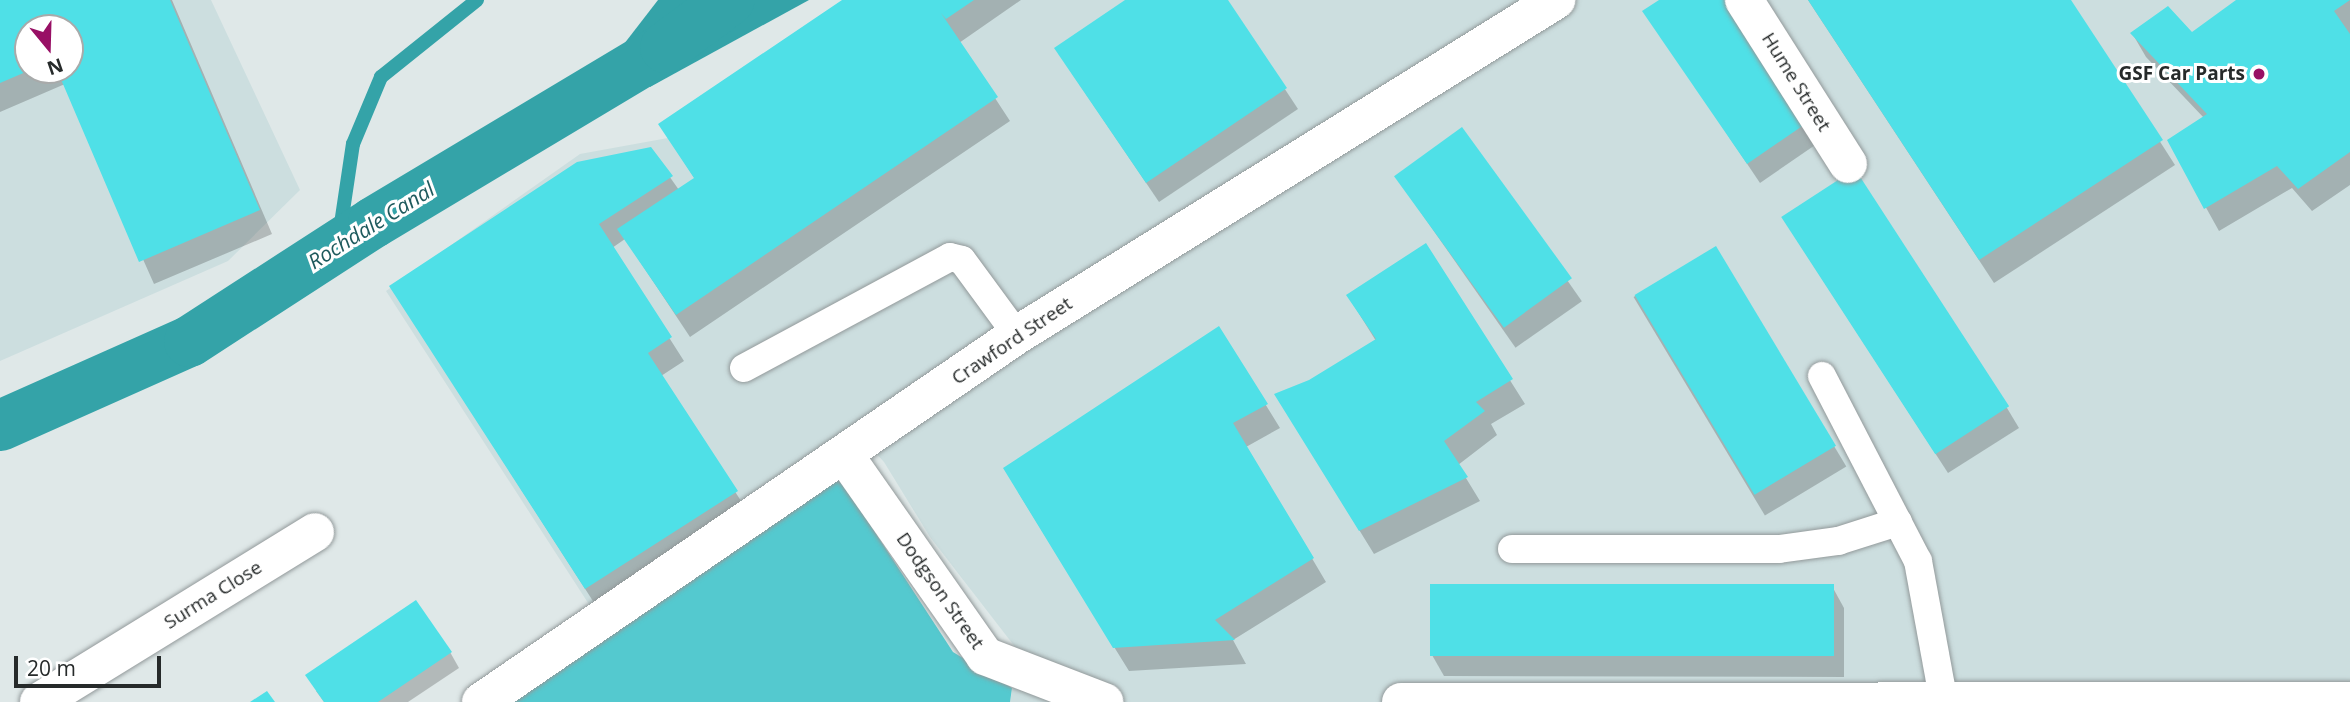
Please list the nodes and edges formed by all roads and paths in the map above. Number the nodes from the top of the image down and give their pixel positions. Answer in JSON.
{"nodes":[{"id":1,"x":1556,"y":0,"type":"edge"},
{"id":2,"x":1744,"y":0,"type":"edge"},
{"id":3,"x":1848,"y":164,"type":"dead end"},
{"id":4,"x":1017,"y":335,"type":"junction"},
{"id":5,"x":744,"y":368,"type":"dead end"},
{"id":6,"x":1822,"y":376,"type":"dead end"},
{"id":7,"x":845,"y":456,"type":"junction"},
{"id":8,"x":1898,"y":522,"type":"junction"},
{"id":9,"x":315,"y":531,"type":"dead end"},
{"id":10,"x":1512,"y":549,"type":"dead end"},
{"id":11,"x":2350,"y":701,"type":"edge"},
{"id":12,"x":38,"y":702,"type":"edge"},
{"id":13,"x":481,"y":702,"type":"edge"},
{"id":14,"x":1104,"y":702,"type":"edge"},
{"id":15,"x":1401,"y":702,"type":"edge"},
{"id":16,"x":1894,"y":702,"type":"edge"},
{"id":17,"x":1944,"y":702,"type":"edge"}],
"edges":[{"from":1,"to":4,"type":"street","name":"Crawford Street"},
{"from":2,"to":3,"type":"street","name":"Hume Street"},
{"from":4,"to":5,"type":"lane"},
{"from":4,"to":7,"type":"street","name":"Crawford Street"},
{"from":6,"to":8,"type":"lane"},
{"from":7,"to":13,"type":"street","name":"Crawford Street"},
{"from":7,"to":14,"type":"street","name":"Dodgson Street"},
{"from":8,"to":10,"type":"lane"},
{"from":8,"to":17,"type":"lane"},
{"from":9,"to":12,"type":"street","name":"Surma Close"},
{"from":11,"to":17,"type":"street"},
{"from":15,"to":16,"type":"street"},
{"from":16,"to":17,"type":"street"}]}
